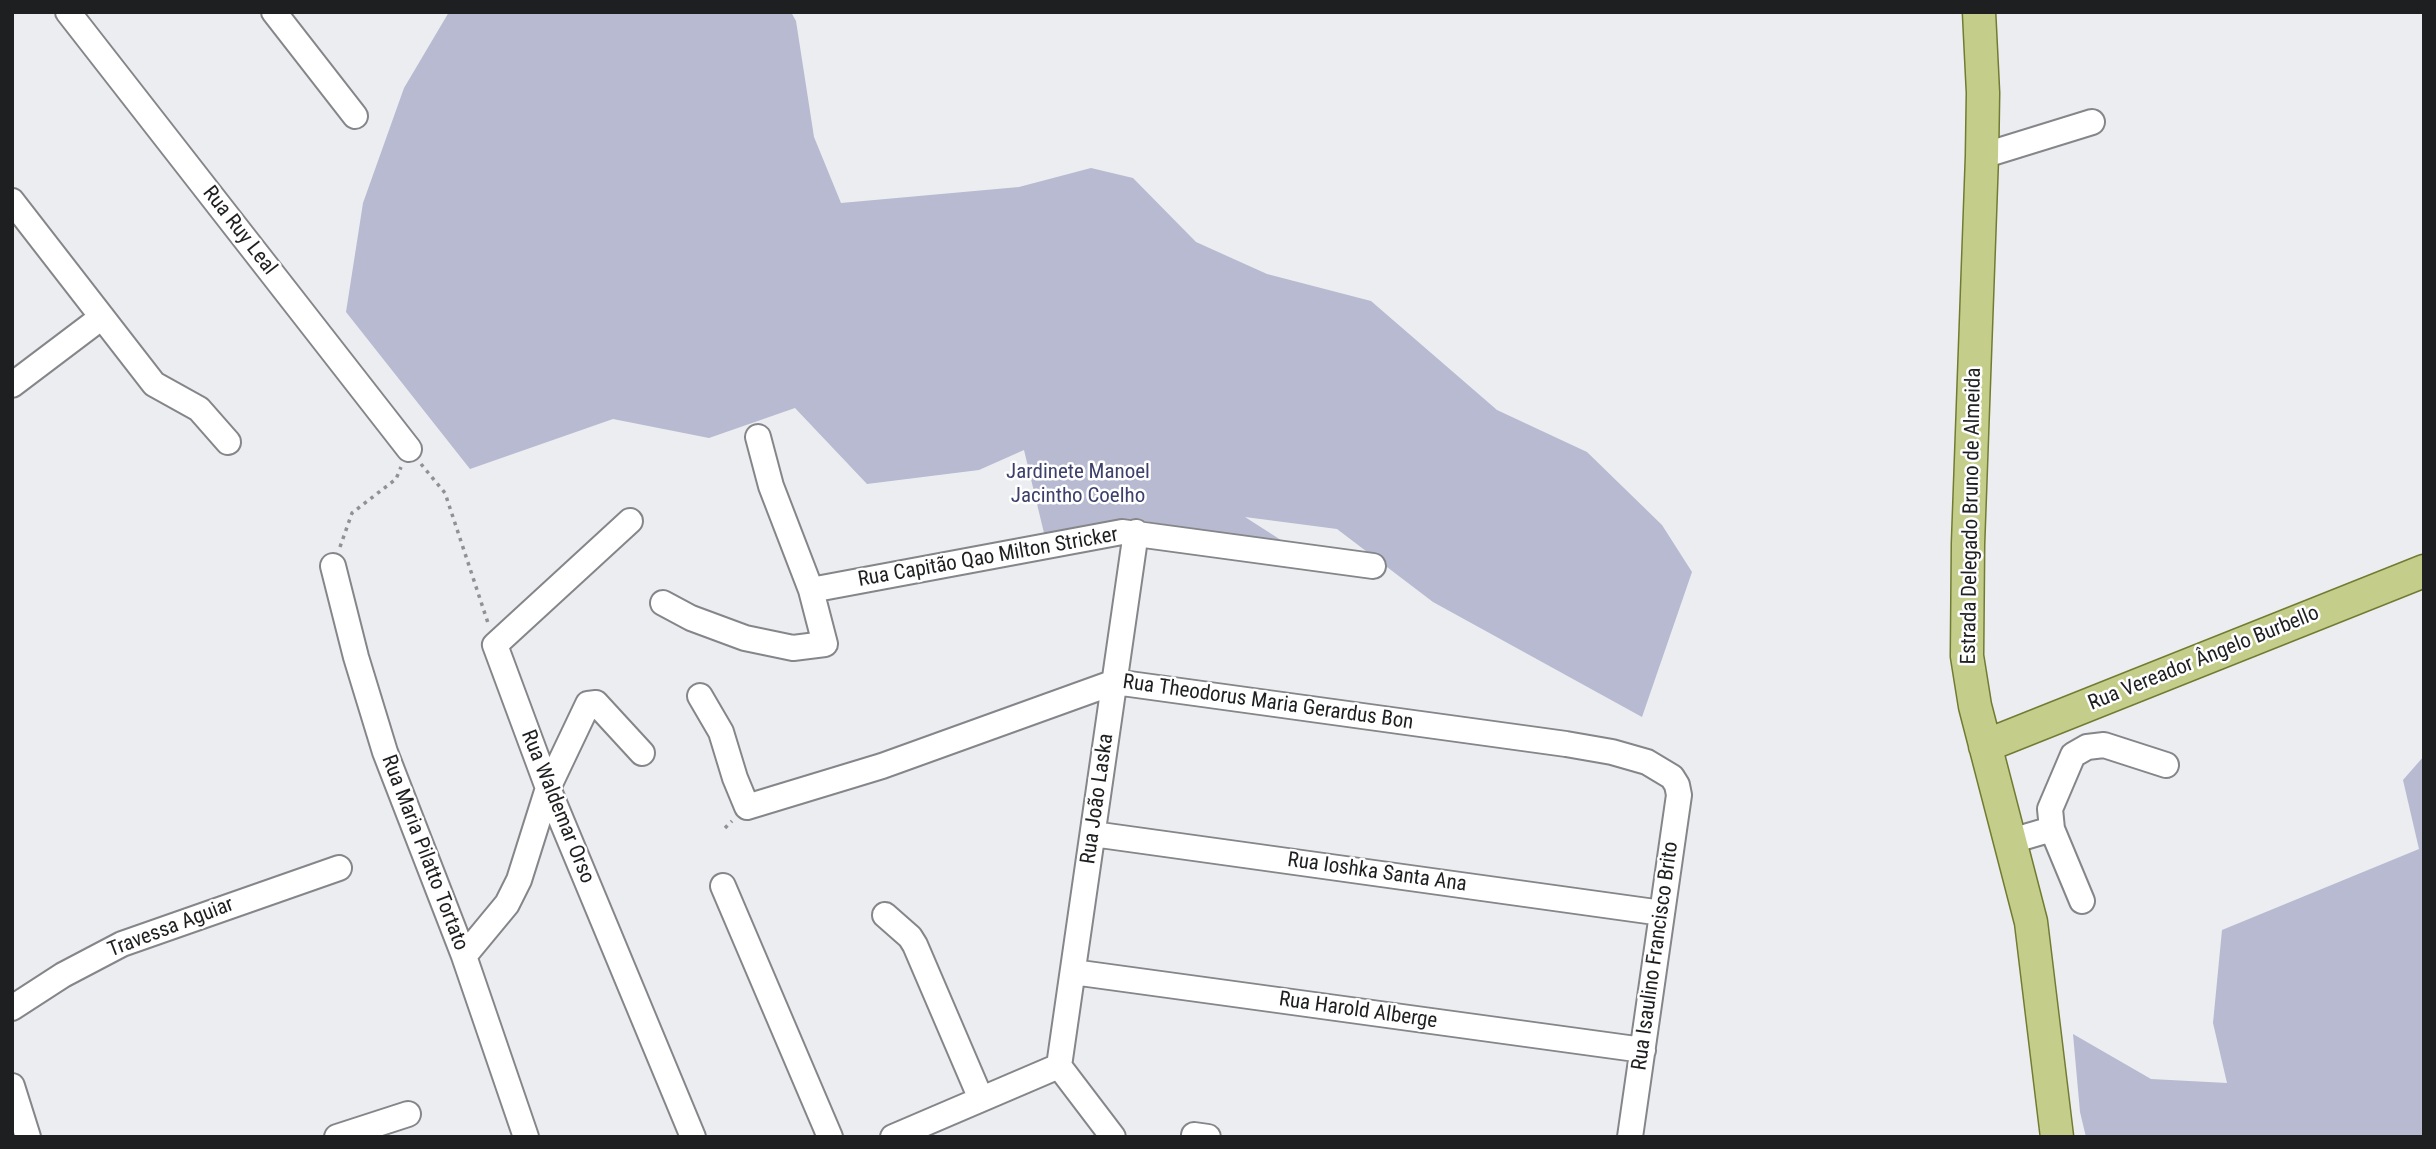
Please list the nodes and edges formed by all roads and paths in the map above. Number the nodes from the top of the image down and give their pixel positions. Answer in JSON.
{"nodes":[{"id":1,"x":68,"y":12,"type":"edge"},
{"id":2,"x":274,"y":12,"type":"edge"},
{"id":3,"x":1979,"y":12,"type":"edge"},
{"id":4,"x":355,"y":116,"type":"dead end"},
{"id":5,"x":2092,"y":122,"type":"dead end"},
{"id":6,"x":1982,"y":156,"type":"junction"},
{"id":7,"x":12,"y":201,"type":"edge"},
{"id":8,"x":102,"y":317,"type":"junction"},
{"id":9,"x":12,"y":385,"type":"edge"},
{"id":10,"x":758,"y":437,"type":"dead end"},
{"id":11,"x":228,"y":442,"type":"dead end"},
{"id":12,"x":409,"y":449,"type":"joint"},
{"id":13,"x":396,"y":479,"type":"dead end"},
{"id":14,"x":630,"y":520,"type":"dead end"},
{"id":15,"x":1136,"y":532,"type":"junction"},
{"id":16,"x":333,"y":566,"type":"joint"},
{"id":17,"x":1373,"y":566,"type":"dead end"},
{"id":18,"x":2424,"y":571,"type":"edge"},
{"id":19,"x":811,"y":590,"type":"junction"},
{"id":20,"x":663,"y":603,"type":"dead end"},
{"id":21,"x":495,"y":645,"type":"junction"},
{"id":22,"x":1115,"y":681,"type":"junction"},
{"id":23,"x":700,"y":696,"type":"dead end"},
{"id":24,"x":1985,"y":747,"type":"junction"},
{"id":25,"x":642,"y":753,"type":"dead end"},
{"id":26,"x":2166,"y":765,"type":"dead end"},
{"id":27,"x":1672,"y":777,"type":"joint"},
{"id":28,"x":548,"y":789,"type":"junction"},
{"id":29,"x":2052,"y":829,"type":"junction"},
{"id":30,"x":1093,"y":834,"type":"junction"},
{"id":31,"x":2011,"y":841,"type":"junction"},
{"id":32,"x":339,"y":868,"type":"dead end"},
{"id":33,"x":723,"y":887,"type":"dead end"},
{"id":34,"x":2082,"y":901,"type":"dead end"},
{"id":35,"x":1662,"y":913,"type":"junction"},
{"id":36,"x":885,"y":915,"type":"dead end"},
{"id":37,"x":464,"y":956,"type":"junction"},
{"id":38,"x":1073,"y":972,"type":"junction"},
{"id":39,"x":12,"y":1008,"type":"edge"},
{"id":40,"x":1643,"y":1050,"type":"junction"},
{"id":41,"x":1059,"y":1066,"type":"junction"},
{"id":42,"x":14,"y":1094,"type":"edge"},
{"id":43,"x":981,"y":1099,"type":"junction"},
{"id":44,"x":408,"y":1114,"type":"dead end"},
{"id":45,"x":28,"y":1137,"type":"edge"},
{"id":46,"x":337,"y":1137,"type":"edge"},
{"id":47,"x":526,"y":1137,"type":"edge"},
{"id":48,"x":693,"y":1137,"type":"edge"},
{"id":49,"x":830,"y":1137,"type":"edge"},
{"id":50,"x":893,"y":1137,"type":"edge"},
{"id":51,"x":1113,"y":1137,"type":"edge"},
{"id":52,"x":1630,"y":1137,"type":"edge"},
{"id":53,"x":2057,"y":1137,"type":"edge"}],
"edges":[{"from":1,"to":12,"type":"street","name":"Rua Ruy Leal"},
{"from":2,"to":4,"type":"street"},
{"from":3,"to":6,"type":"main road","name":"Estrada Delegado Bruno de Almeida"},
{"from":5,"to":6,"type":"street"},
{"from":6,"to":24,"type":"main road","name":"Estrada Delegado Bruno de Almeida"},
{"from":7,"to":8,"type":"street"},
{"from":8,"to":9,"type":"street"},
{"from":8,"to":11,"type":"street"},
{"from":10,"to":19,"type":"street"},
{"from":12,"to":21,"type":"path"},
{"from":13,"to":16,"type":"path"},
{"from":14,"to":21,"type":"street"},
{"from":15,"to":17,"type":"street","name":"Rua Capitão Qao Milton Stricker"},
{"from":15,"to":19,"type":"street","name":"Rua Capitão Qao Milton Stricker"},
{"from":15,"to":22,"type":"street","name":"Rua João Laska"},
{"from":16,"to":37,"type":"street","name":"Rua Maria Pilatto Tortato"},
{"from":18,"to":24,"type":"main road","name":"Rua Vereador Ângelo Burbello"},
{"from":19,"to":20,"type":"street"},
{"from":21,"to":28,"type":"street","name":"Rua Waldemar Orso"},
{"from":22,"to":23,"type":"street","name":"Rua Theodorus Maria Gerardus Bon"},
{"from":22,"to":27,"type":"street","name":"Rua Theodorus Maria Gerardus Bon"},
{"from":22,"to":30,"type":"street","name":"Rua João Laska"},
{"from":24,"to":31,"type":"main road","name":"Estrada Delegado Bruno de Almeida"},
{"from":25,"to":28,"type":"street"},
{"from":26,"to":29,"type":"street"},
{"from":27,"to":35,"type":"street","name":"Rua Isaulino Francisco Brito"},
{"from":28,"to":37,"type":"street"},
{"from":28,"to":48,"type":"street","name":"Rua Waldemar Orso"},
{"from":29,"to":31,"type":"street"},
{"from":29,"to":34,"type":"street"},
{"from":30,"to":35,"type":"street","name":"Rua Ioshka Santa Ana"},
{"from":30,"to":38,"type":"street","name":"Rua João Laska"},
{"from":31,"to":53,"type":"main road","name":"Estrada Delegado Bruno de Almeida"},
{"from":32,"to":39,"type":"street","name":"Travessa Aguiar"},
{"from":33,"to":49,"type":"street"},
{"from":35,"to":40,"type":"street","name":"Rua Isaulino Francisco Brito"},
{"from":36,"to":43,"type":"street"},
{"from":37,"to":47,"type":"street","name":"Rua Maria Pilatto Tortato"},
{"from":38,"to":40,"type":"street","name":"Rua Harold Alberge"},
{"from":38,"to":41,"type":"street","name":"Rua João Laska"},
{"from":40,"to":52,"type":"street","name":"Rua Isaulino Francisco Brito"},
{"from":41,"to":43,"type":"street"},
{"from":41,"to":51,"type":"street"},
{"from":42,"to":45,"type":"street"},
{"from":43,"to":50,"type":"street"},
{"from":44,"to":46,"type":"street"}]}
